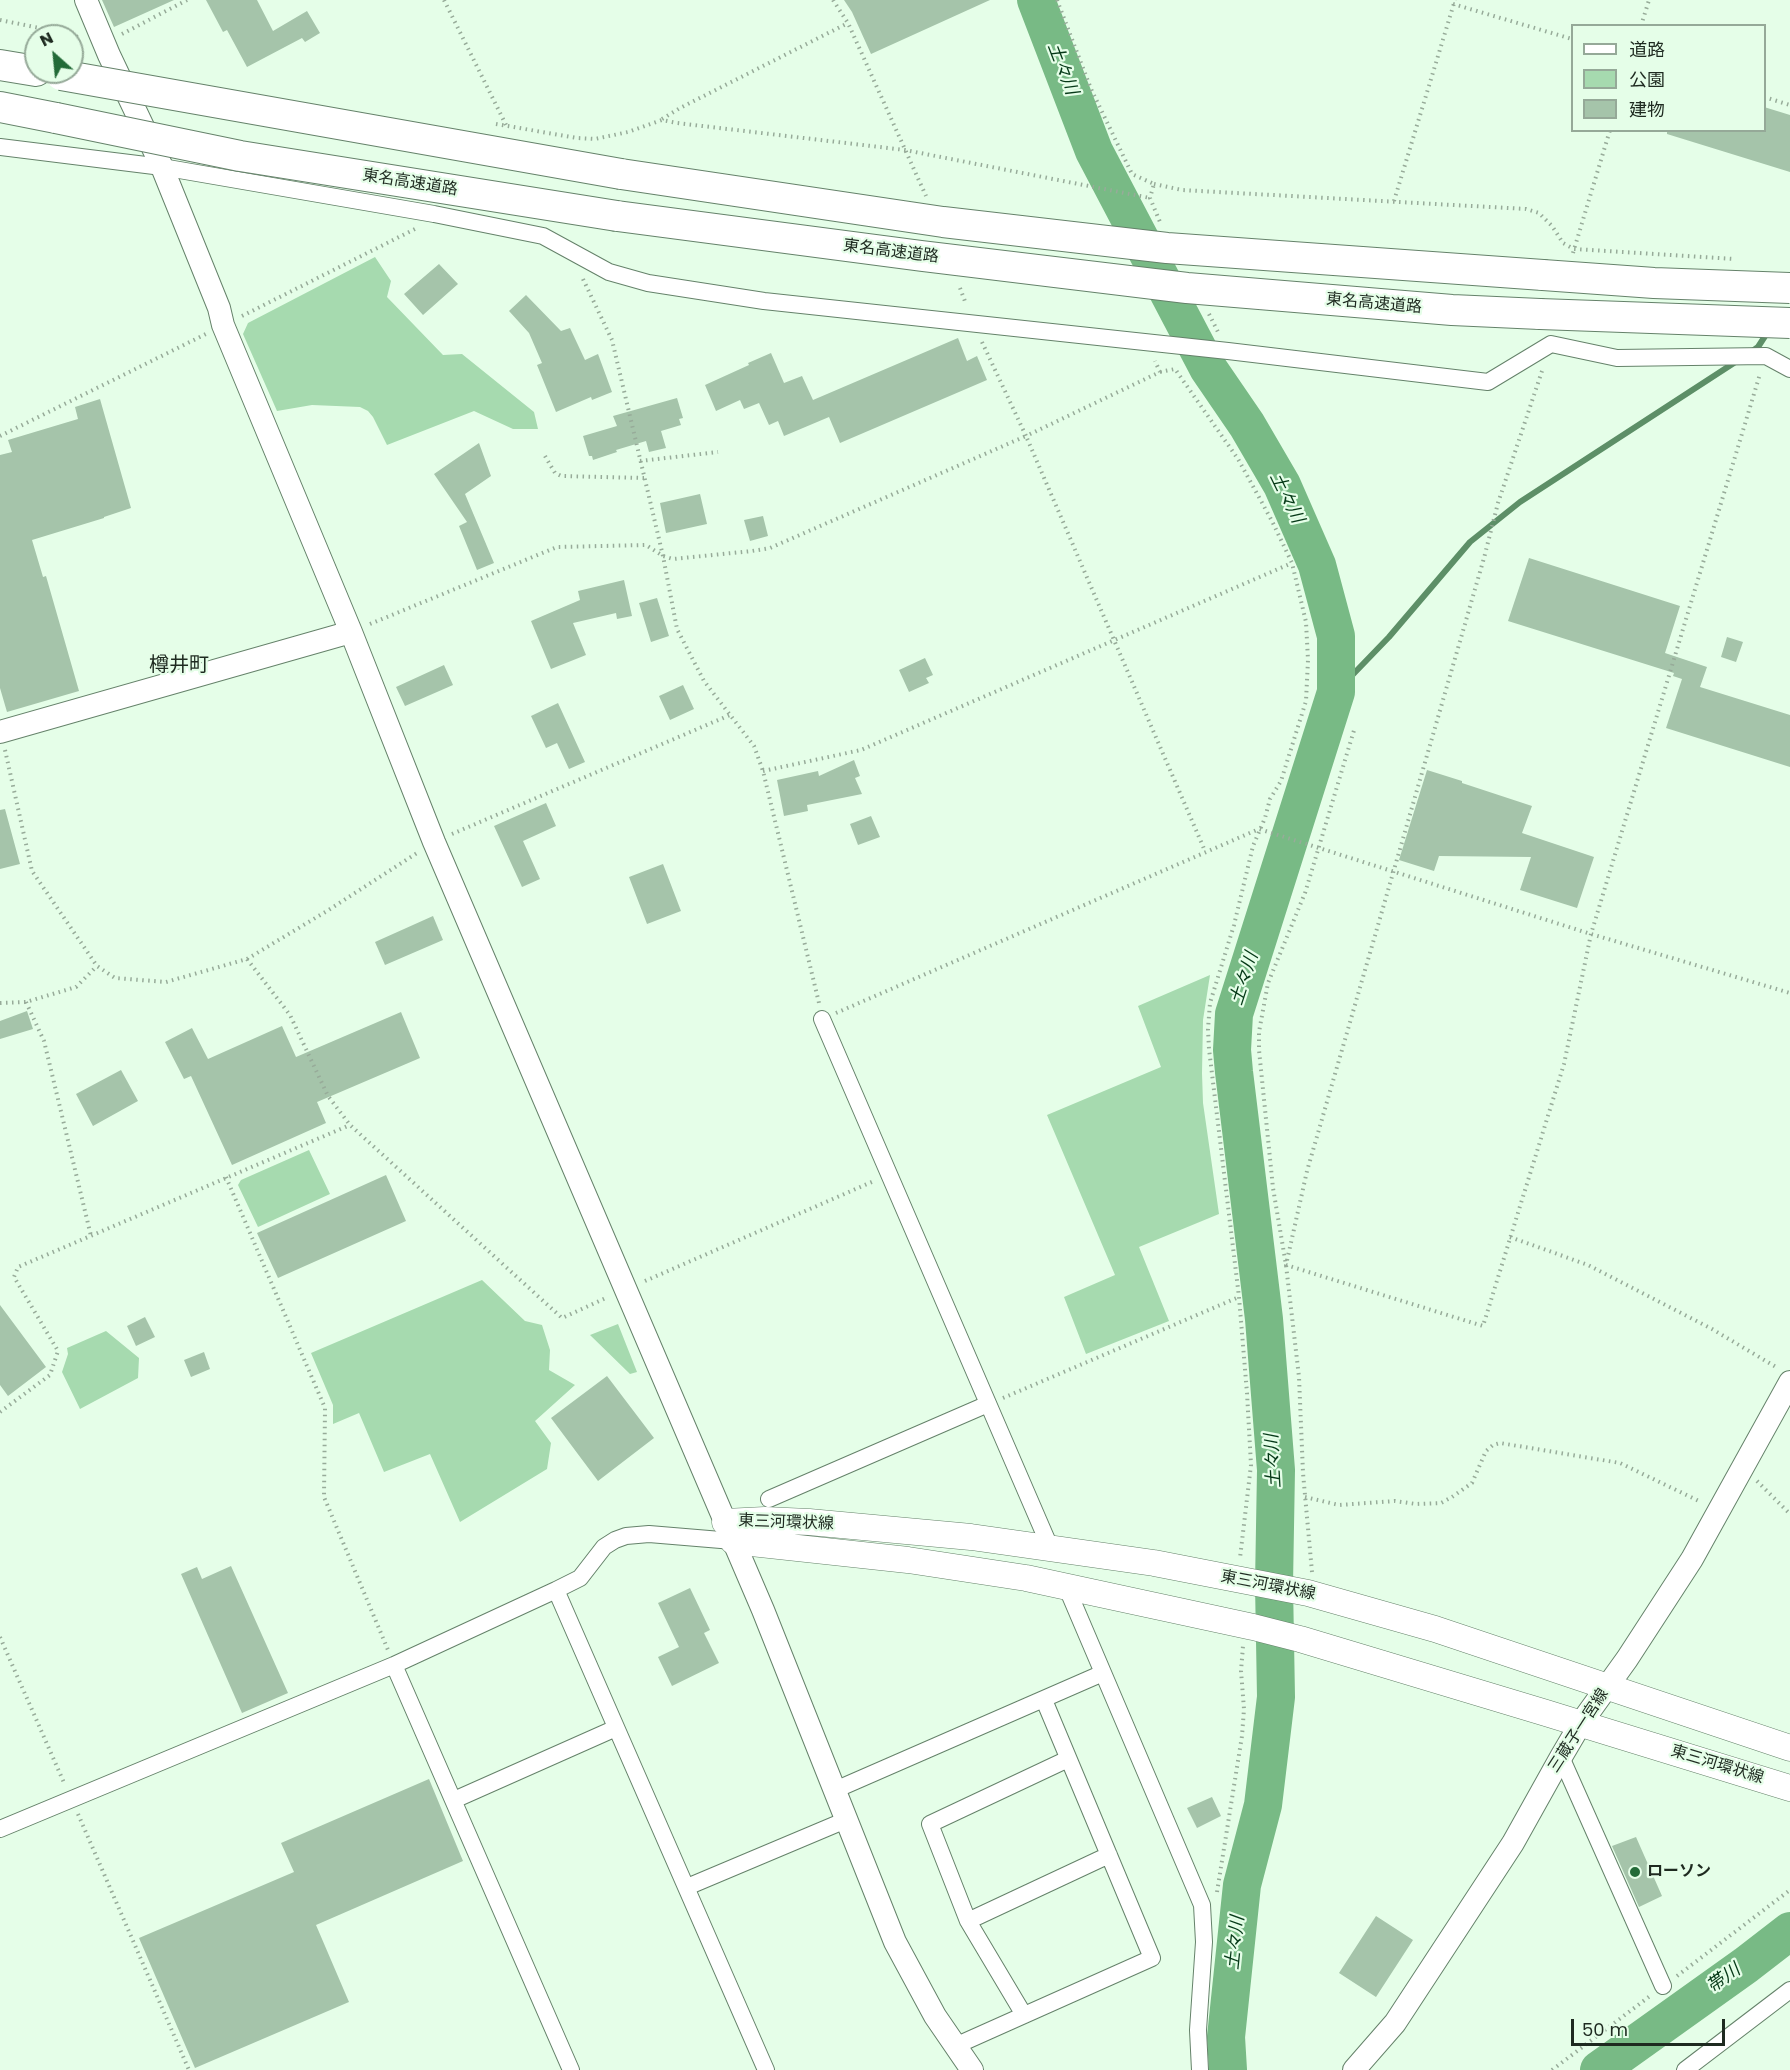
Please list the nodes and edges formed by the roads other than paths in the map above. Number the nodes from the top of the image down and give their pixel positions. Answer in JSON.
{"nodes":[{"id":1,"x":86,"y":0,"type":"edge"},
{"id":2,"x":0,"y":64,"type":"edge"},
{"id":3,"x":24,"y":68,"type":"edge"},
{"id":4,"x":84,"y":79,"type":"edge"},
{"id":5,"x":0,"y":107,"type":"edge"},
{"id":6,"x":0,"y":147,"type":"edge"},
{"id":7,"x":162,"y":167,"type":"junction"},
{"id":8,"x":1790,"y":288,"type":"edge"},
{"id":9,"x":1790,"y":323,"type":"edge"},
{"id":10,"x":1790,"y":369,"type":"edge"},
{"id":11,"x":351,"y":632,"type":"junction"},
{"id":12,"x":0,"y":731,"type":"edge"},
{"id":13,"x":822,"y":1019,"type":"road end"},
{"id":14,"x":1787,"y":1377,"type":"edge"},
{"id":15,"x":988,"y":1404,"type":"junction"},
{"id":16,"x":770,"y":1498,"type":"dead end"},
{"id":17,"x":729,"y":1531,"type":"junction"},
{"id":18,"x":1050,"y":1547,"type":"junction"},
{"id":19,"x":1066,"y":1586,"type":"junction"},
{"id":20,"x":556,"y":1590,"type":"junction"},
{"id":21,"x":394,"y":1665,"type":"junction"},
{"id":22,"x":1103,"y":1672,"type":"junction"},
{"id":23,"x":1608,"y":1687,"type":"junction"},
{"id":24,"x":1044,"y":1700,"type":"junction"},
{"id":25,"x":1581,"y":1723,"type":"junction"},
{"id":26,"x":616,"y":1728,"type":"junction"},
{"id":27,"x":1790,"y":1749,"type":"edge"},
{"id":28,"x":1561,"y":1756,"type":"junction"},
{"id":29,"x":1068,"y":1759,"type":"junction"},
{"id":30,"x":1790,"y":1788,"type":"edge"},
{"id":31,"x":835,"y":1790,"type":"junction"},
{"id":32,"x":454,"y":1800,"type":"junction"},
{"id":33,"x":846,"y":1820,"type":"junction"},
{"id":34,"x":0,"y":1829,"type":"edge"},
{"id":35,"x":1109,"y":1855,"type":"junction"},
{"id":36,"x":687,"y":1887,"type":"junction"},
{"id":37,"x":968,"y":1921,"type":"junction"},
{"id":38,"x":1663,"y":1986,"type":"dead end"},
{"id":39,"x":1790,"y":1990,"type":"edge"},
{"id":40,"x":1024,"y":2015,"type":"junction"},
{"id":41,"x":955,"y":2046,"type":"junction"},
{"id":42,"x":571,"y":2070,"type":"edge"},
{"id":43,"x":766,"y":2070,"type":"edge"},
{"id":44,"x":972,"y":2070,"type":"edge"},
{"id":45,"x":1200,"y":2070,"type":"edge"},
{"id":46,"x":1354,"y":2070,"type":"edge"},
{"id":47,"x":1684,"y":2070,"type":"edge"}],
"edges":[{"from":1,"to":7,"type":"street"},
{"from":2,"to":3,"type":"highway"},
{"from":4,"to":8,"type":"highway","bridge":true},
{"from":5,"to":9,"type":"highway","name":"東名高速道路","bridge":true},
{"from":6,"to":7,"type":"street"},
{"from":7,"to":10,"type":"street"},
{"from":7,"to":11,"type":"street"},
{"from":11,"to":12,"type":"street"},
{"from":11,"to":17,"type":"street"},
{"from":13,"to":15,"type":"street"},
{"from":14,"to":23,"type":"street","name":"三蔵子一宮線"},
{"from":15,"to":16,"type":"street"},
{"from":15,"to":18,"type":"street"},
{"from":17,"to":18,"type":"main road","name":"東三河環状線"},
{"from":17,"to":19,"type":"main road","name":"東三河環状線"},
{"from":17,"to":20,"type":"street"},
{"from":17,"to":31,"type":"street"},
{"from":18,"to":23,"type":"main road","name":"東三河環状線"},
{"from":19,"to":22,"type":"street"},
{"from":19,"to":25,"type":"main road","name":"東三河環状線"},
{"from":20,"to":21,"type":"street"},
{"from":20,"to":26,"type":"street"},
{"from":21,"to":32,"type":"street"},
{"from":21,"to":34,"type":"street"},
{"from":22,"to":24,"type":"street"},
{"from":22,"to":45,"type":"street"},
{"from":23,"to":25,"type":"street","name":"三蔵子一宮線"},
{"from":23,"to":27,"type":"main road","name":"東三河環状線"},
{"from":24,"to":29,"type":"street"},
{"from":24,"to":31,"type":"street"},
{"from":25,"to":28,"type":"street","name":"三蔵子一宮線"},
{"from":25,"to":30,"type":"main road","name":"東三河環状線"},
{"from":26,"to":32,"type":"street"},
{"from":26,"to":36,"type":"street"},
{"from":28,"to":38,"type":"street"},
{"from":28,"to":46,"type":"street","name":"三蔵子一宮線"},
{"from":29,"to":35,"type":"street"},
{"from":29,"to":37,"type":"street"},
{"from":31,"to":33,"type":"street"},
{"from":32,"to":42,"type":"street"},
{"from":33,"to":36,"type":"street"},
{"from":33,"to":41,"type":"street"},
{"from":35,"to":37,"type":"street"},
{"from":35,"to":40,"type":"street"},
{"from":36,"to":43,"type":"street"},
{"from":37,"to":40,"type":"street"},
{"from":39,"to":47,"type":"street"},
{"from":40,"to":41,"type":"street"},
{"from":41,"to":44,"type":"street"}]}
